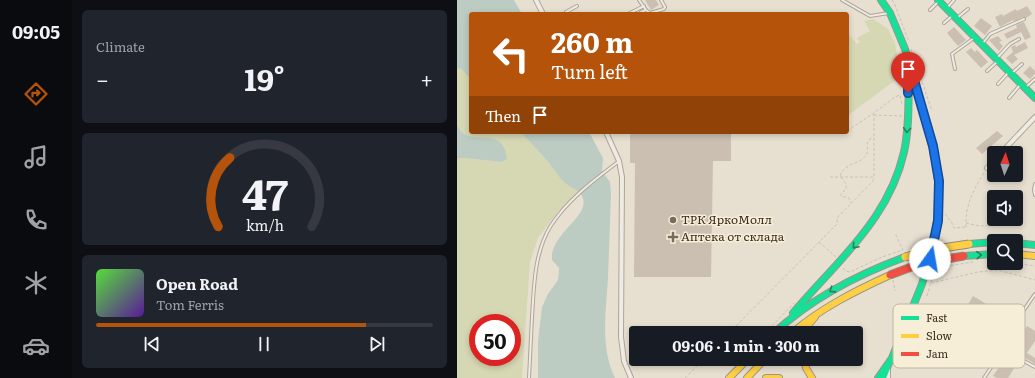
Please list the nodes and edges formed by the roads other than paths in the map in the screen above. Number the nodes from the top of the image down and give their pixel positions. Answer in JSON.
{"nodes":[{"id":1,"x":536,"y":0,"type":"edge"},
{"id":2,"x":639,"y":0,"type":"edge"},
{"id":3,"x":661,"y":0,"type":"edge"},
{"id":4,"x":842,"y":0,"type":"edge"},
{"id":5,"x":881,"y":0,"type":"edge"},
{"id":6,"x":954,"y":0,"type":"edge"},
{"id":7,"x":938,"y":1,"type":"edge"},
{"id":8,"x":577,"y":6,"type":"dead end"},
{"id":9,"x":644,"y":6,"type":"junction"},
{"id":10,"x":946,"y":9,"type":"junction"},
{"id":11,"x":968,"y":9,"type":"dead end"},
{"id":12,"x":646,"y":10,"type":"junction"},
{"id":13,"x":930,"y":10,"type":"dead end"},
{"id":14,"x":542,"y":12,"type":"edge"},
{"id":15,"x":566,"y":12,"type":"dead end"},
{"id":16,"x":632,"y":12,"type":"edge"},
{"id":17,"x":641,"y":12,"type":"dead end"},
{"id":18,"x":649,"y":12,"type":"edge"},
{"id":19,"x":654,"y":12,"type":"edge"},
{"id":20,"x":890,"y":13,"type":"junction"},
{"id":21,"x":954,"y":17,"type":"junction"},
{"id":22,"x":1024,"y":20,"type":"dead end"},
{"id":23,"x":944,"y":23,"type":"dead end"},
{"id":24,"x":975,"y":38,"type":"junction"},
{"id":25,"x":1019,"y":39,"type":"dead end"},
{"id":26,"x":981,"y":45,"type":"junction"},
{"id":27,"x":997,"y":60,"type":"junction"},
{"id":28,"x":909,"y":63,"type":"junction"},
{"id":29,"x":1022,"y":64,"type":"dead end"},
{"id":30,"x":955,"y":69,"type":"dead end"},
{"id":31,"x":987,"y":71,"type":"dead end"},
{"id":32,"x":1010,"y":73,"type":"junction"},
{"id":33,"x":1035,"y":79,"type":"edge"},
{"id":34,"x":998,"y":84,"type":"dead end"},
{"id":35,"x":1023,"y":86,"type":"junction"},
{"id":36,"x":1009,"y":98,"type":"dead end"},
{"id":37,"x":1035,"y":98,"type":"edge"},
{"id":38,"x":1035,"y":117,"type":"edge"},
{"id":39,"x":607,"y":134,"type":"edge"},
{"id":40,"x":1008,"y":146,"type":"edge"},
{"id":41,"x":619,"y":161,"type":"junction"},
{"id":42,"x":1035,"y":184,"type":"edge"},
{"id":43,"x":1035,"y":195,"type":"edge"},
{"id":44,"x":987,"y":243,"type":"edge"},
{"id":45,"x":1023,"y":244,"type":"edge"},
{"id":46,"x":1035,"y":245,"type":"edge"},
{"id":47,"x":987,"y":254,"type":"edge"},
{"id":48,"x":1023,"y":255,"type":"edge"},
{"id":49,"x":1035,"y":256,"type":"edge"},
{"id":50,"x":1035,"y":294,"type":"edge"},
{"id":51,"x":915,"y":304,"type":"edge"},
{"id":52,"x":1025,"y":308,"type":"edge"},
{"id":53,"x":817,"y":315,"type":"junction"},
{"id":54,"x":789,"y":318,"type":"junction"},
{"id":55,"x":781,"y":326,"type":"edge"},
{"id":56,"x":800,"y":326,"type":"edge"},
{"id":57,"x":808,"y":326,"type":"edge"},
{"id":58,"x":893,"y":354,"type":"edge"},
{"id":59,"x":1025,"y":362,"type":"edge"},
{"id":60,"x":889,"y":363,"type":"junction"},
{"id":61,"x":741,"y":366,"type":"edge"},
{"id":62,"x":758,"y":366,"type":"edge"},
{"id":63,"x":806,"y":366,"type":"edge"},
{"id":64,"x":1035,"y":367,"type":"edge"},
{"id":65,"x":991,"y":368,"type":"edge"},
{"id":66,"x":529,"y":378,"type":"edge"},
{"id":67,"x":631,"y":378,"type":"edge"},
{"id":68,"x":729,"y":378,"type":"edge"},
{"id":69,"x":747,"y":378,"type":"edge"},
{"id":70,"x":766,"y":378,"type":"edge"},
{"id":71,"x":779,"y":378,"type":"edge"},
{"id":72,"x":812,"y":378,"type":"edge"},
{"id":73,"x":878,"y":378,"type":"edge"},
{"id":74,"x":883,"y":378,"type":"edge"},
{"id":75,"x":888,"y":378,"type":"edge"},
{"id":76,"x":984,"y":378,"type":"edge"}],
"edges":[{"from":1,"to":14,"type":"street"},
{"from":2,"to":9,"type":"lane"},
{"from":3,"to":19,"type":"lane"},
{"from":4,"to":20,"type":"lane"},
{"from":5,"to":20,"type":"main road"},
{"from":6,"to":10,"type":"lane"},
{"from":7,"to":10,"type":"main road"},
{"from":7,"to":13,"type":"lane"},
{"from":8,"to":15,"type":"lane"},
{"from":9,"to":12,"type":"lane"},
{"from":9,"to":16,"type":"lane"},
{"from":10,"to":21,"type":"main road"},
{"from":11,"to":21,"type":"lane"},
{"from":12,"to":17,"type":"lane"},
{"from":12,"to":18,"type":"lane"},
{"from":20,"to":28,"type":"main road"},
{"from":21,"to":23,"type":"lane"},
{"from":21,"to":24,"type":"main road"},
{"from":22,"to":26,"type":"lane"},
{"from":24,"to":26,"type":"main road"},
{"from":24,"to":30,"type":"lane"},
{"from":25,"to":27,"type":"lane"},
{"from":26,"to":27,"type":"main road"},
{"from":27,"to":31,"type":"lane"},
{"from":27,"to":32,"type":"main road"},
{"from":28,"to":51,"type":"main road"},
{"from":28,"to":54,"type":"main road","one_way":true},
{"from":29,"to":32,"type":"lane"},
{"from":32,"to":34,"type":"lane"},
{"from":32,"to":35,"type":"main road"},
{"from":33,"to":35,"type":"lane"},
{"from":35,"to":36,"type":"lane"},
{"from":35,"to":37,"type":"main road"},
{"from":38,"to":40,"type":"street"},
{"from":39,"to":41,"type":"street"},
{"from":41,"to":66,"type":"lane"},
{"from":41,"to":67,"type":"street"},
{"from":42,"to":43,"type":"lane"},
{"from":44,"to":54,"type":"main road","one_way":true,"bridge":true},
{"from":45,"to":46,"type":"main road"},
{"from":53,"to":47,"type":"main road","one_way":true,"bridge":true},
{"from":48,"to":49,"type":"main road"},
{"from":50,"to":52,"type":"lane"},
{"from":53,"to":56,"type":"main road"},
{"from":53,"to":57,"type":"main road"},
{"from":54,"to":55,"type":"main road"},
{"from":58,"to":60,"type":"main road"},
{"from":59,"to":64,"type":"lane"},
{"from":60,"to":73,"type":"main road"},
{"from":60,"to":74,"type":"main road"},
{"from":60,"to":75,"type":"street"},
{"from":61,"to":68,"type":"main road"},
{"from":62,"to":69,"type":"main road"},
{"from":63,"to":72,"type":"main road"},
{"from":65,"to":76,"type":"lane"},
{"from":70,"to":71,"type":"main road"}]}
